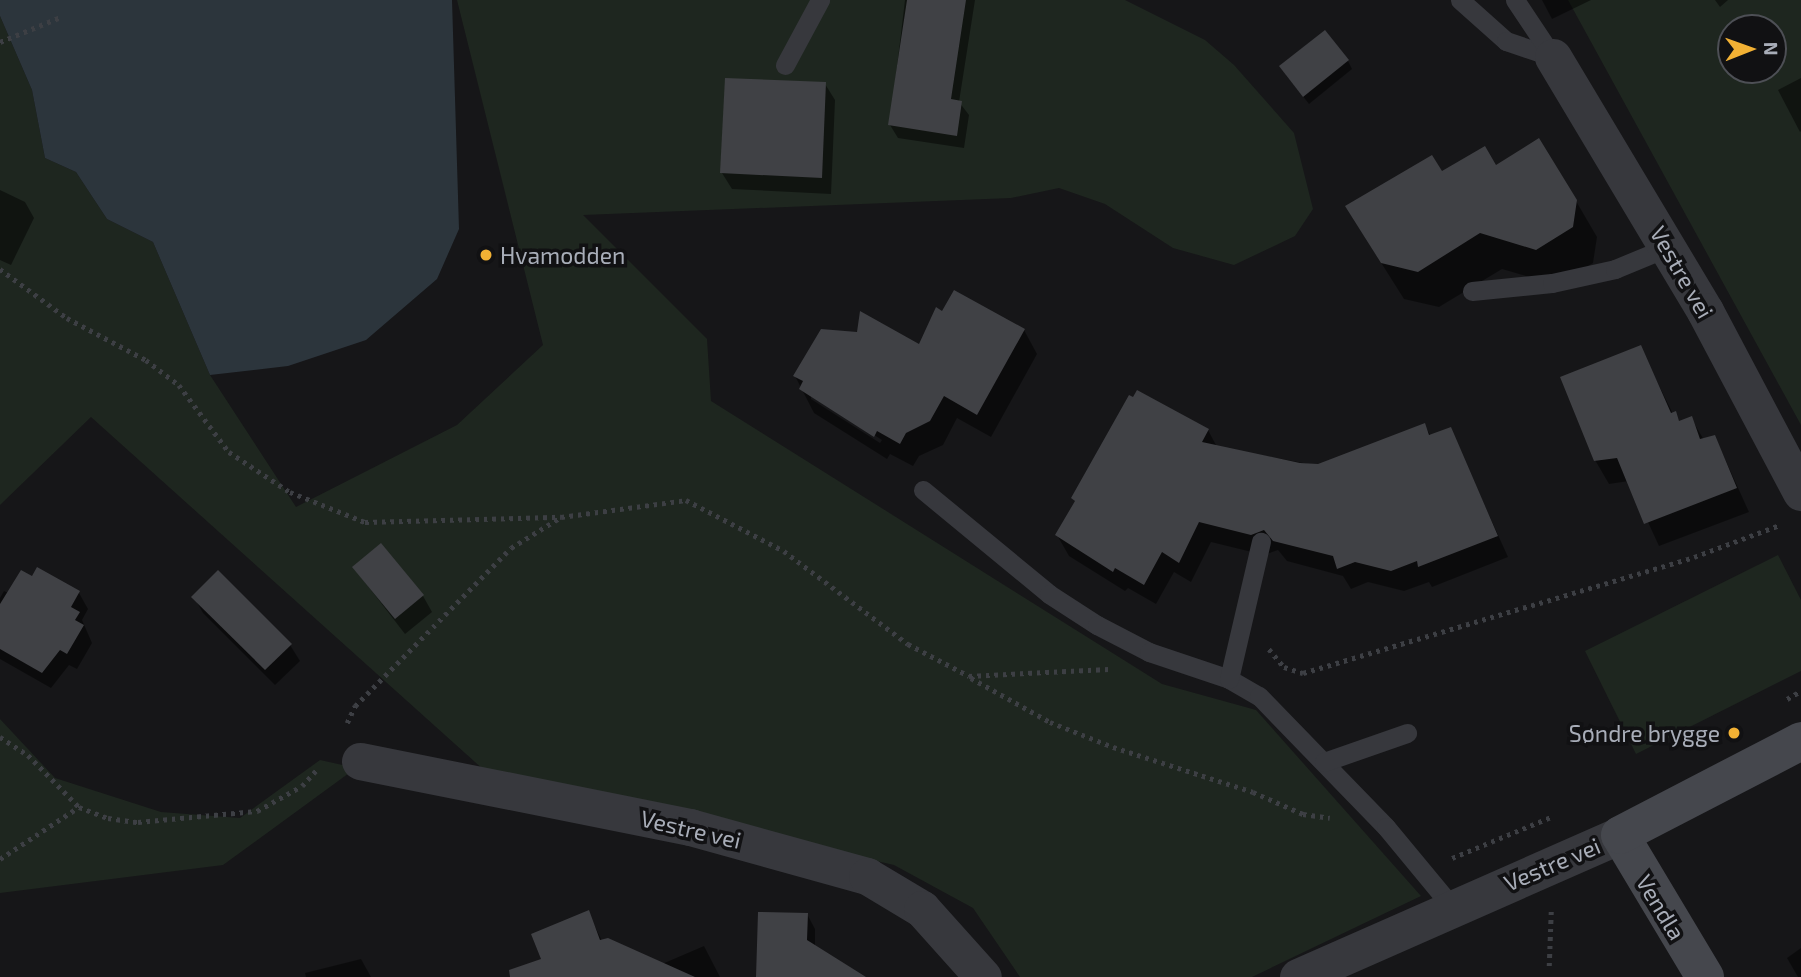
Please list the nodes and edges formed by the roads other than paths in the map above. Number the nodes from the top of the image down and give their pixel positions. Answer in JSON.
{"nodes":[{"id":1,"x":820,"y":0,"type":"edge"},
{"id":2,"x":1460,"y":0,"type":"edge"},
{"id":3,"x":1515,"y":0,"type":"edge"},
{"id":4,"x":1553,"y":57,"type":"junction"},
{"id":5,"x":785,"y":65,"type":"dead end"},
{"id":6,"x":1668,"y":247,"type":"junction"},
{"id":7,"x":1472,"y":291,"type":"dead end"},
{"id":8,"x":923,"y":490,"type":"dead end"},
{"id":9,"x":1795,"y":507,"type":"edge"},
{"id":10,"x":1261,"y":542,"type":"dead end"},
{"id":11,"x":1229,"y":679,"type":"junction"},
{"id":12,"x":1407,"y":733,"type":"dead end"},
{"id":13,"x":1801,"y":741,"type":"edge"},
{"id":14,"x":344,"y":749,"type":"road end"},
{"id":15,"x":1324,"y":762,"type":"junction"},
{"id":16,"x":1620,"y":835,"type":"junction"},
{"id":17,"x":1453,"y":908,"type":"junction"},
{"id":18,"x":983,"y":977,"type":"edge"},
{"id":19,"x":1297,"y":977,"type":"edge"},
{"id":20,"x":1705,"y":977,"type":"edge"}],
"edges":[{"from":1,"to":5,"type":"lane"},
{"from":2,"to":4,"type":"lane"},
{"from":3,"to":4,"type":"lane"},
{"from":4,"to":6,"type":"street","name":"Vestre vei"},
{"from":6,"to":7,"type":"lane"},
{"from":6,"to":9,"type":"street","name":"Vestre vei"},
{"from":8,"to":11,"type":"lane"},
{"from":10,"to":11,"type":"lane"},
{"from":11,"to":15,"type":"lane"},
{"from":12,"to":15,"type":"lane"},
{"from":13,"to":16,"type":"street","name":"Vestre vei"},
{"from":14,"to":18,"type":"street","name":"Vestre vei"},
{"from":15,"to":17,"type":"lane"},
{"from":16,"to":17,"type":"street","name":"Vestre vei"},
{"from":16,"to":20,"type":"street","name":"Vendla"},
{"from":17,"to":19,"type":"street","name":"Vestre vei"}]}
